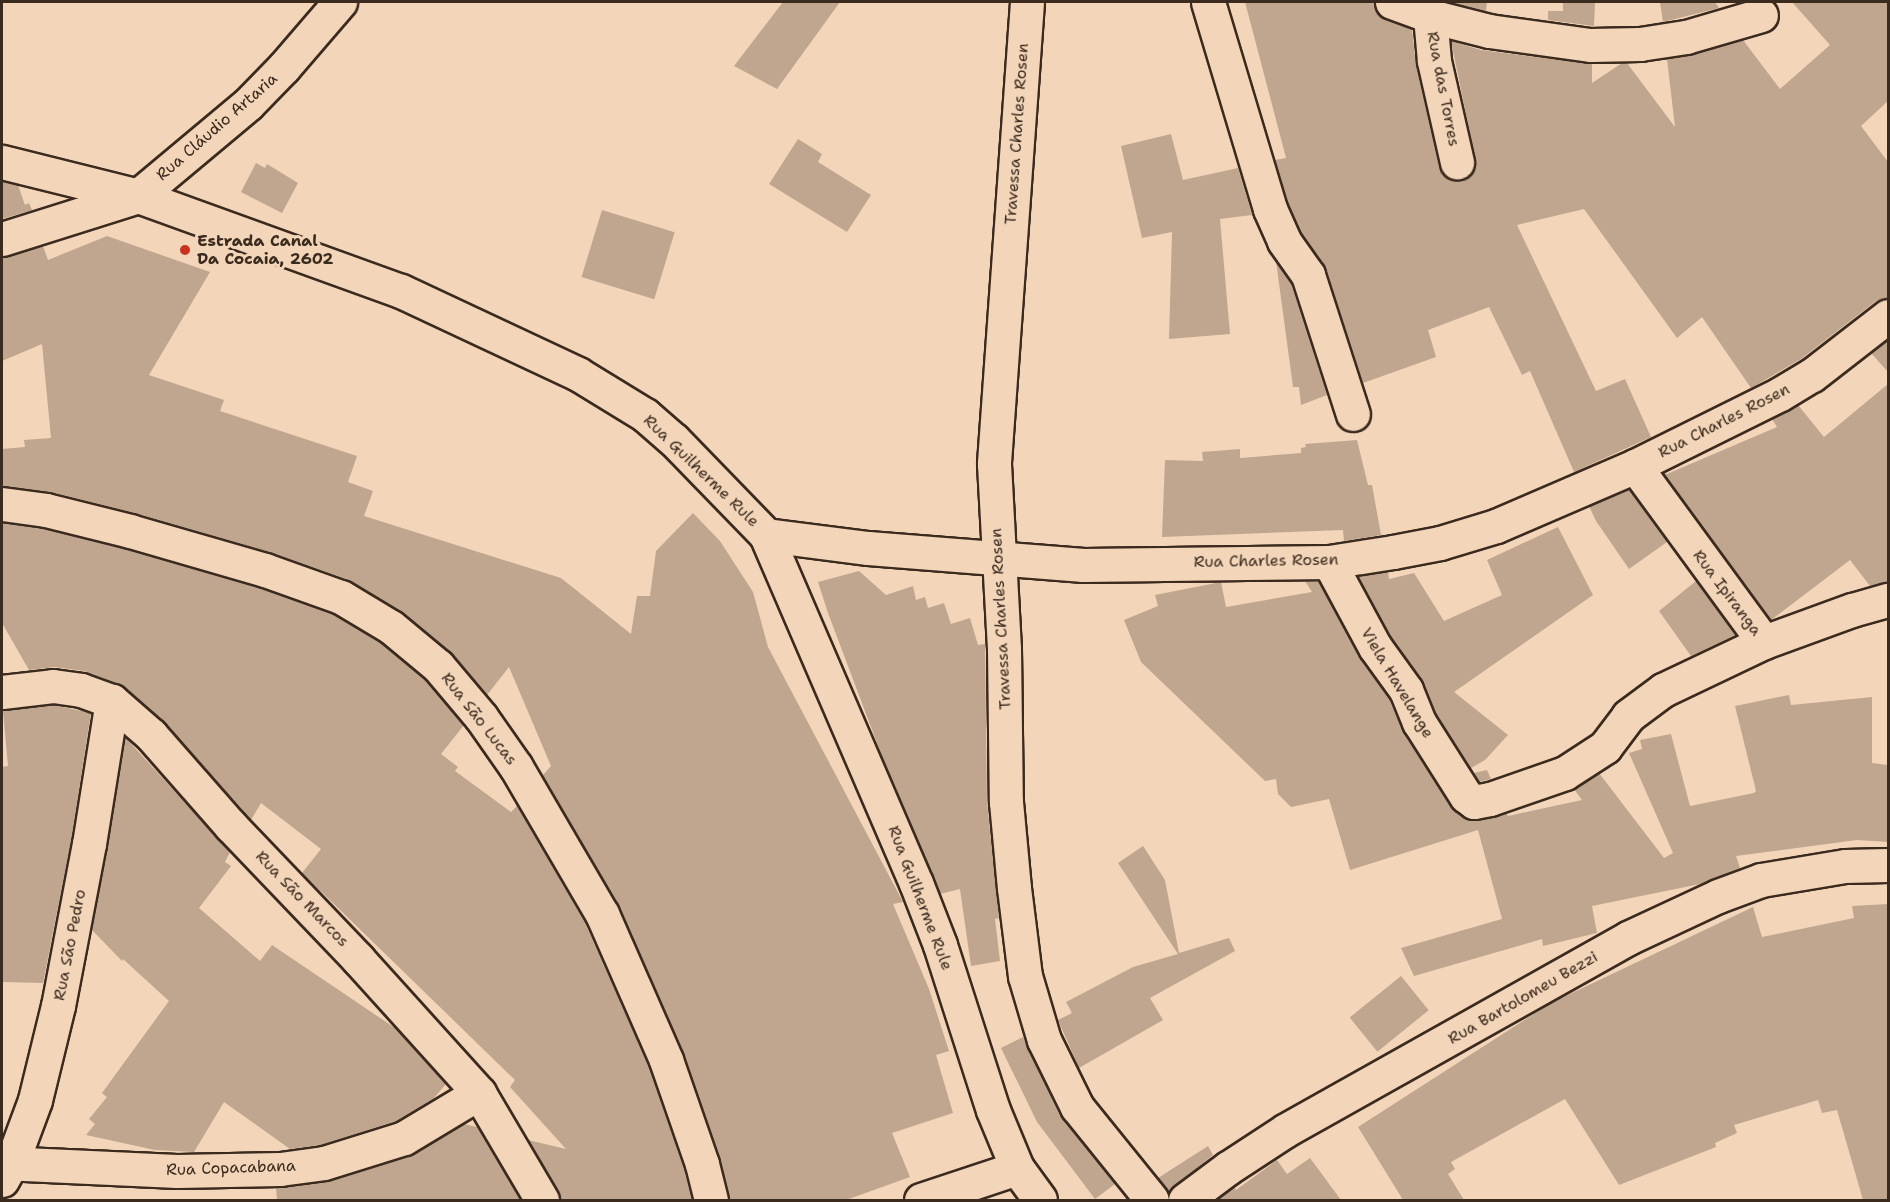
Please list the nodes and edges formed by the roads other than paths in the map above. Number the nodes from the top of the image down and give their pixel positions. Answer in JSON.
{"nodes":[{"id":1,"x":340,"y":2,"type":"edge"},
{"id":2,"x":1027,"y":2,"type":"edge"},
{"id":3,"x":1208,"y":2,"type":"edge"},
{"id":4,"x":1392,"y":2,"type":"edge"},
{"id":5,"x":1761,"y":15,"type":"dead end"},
{"id":6,"x":1430,"y":16,"type":"junction"},
{"id":7,"x":2,"y":162,"type":"edge"},
{"id":8,"x":1457,"y":162,"type":"dead end"},
{"id":9,"x":138,"y":196,"type":"junction"},
{"id":10,"x":2,"y":239,"type":"edge"},
{"id":11,"x":1888,"y":316,"type":"edge"},
{"id":12,"x":1353,"y":414,"type":"dead end"},
{"id":13,"x":1635,"y":466,"type":"junction"},
{"id":14,"x":2,"y":504,"type":"edge"},
{"id":15,"x":766,"y":535,"type":"junction"},
{"id":16,"x":998,"y":560,"type":"junction"},
{"id":17,"x":1329,"y":562,"type":"junction"},
{"id":18,"x":1888,"y":600,"type":"edge"},
{"id":19,"x":1764,"y":642,"type":"junction"},
{"id":20,"x":2,"y":692,"type":"edge"},
{"id":21,"x":112,"y":701,"type":"junction"},
{"id":22,"x":1888,"y":865,"type":"edge"},
{"id":23,"x":479,"y":1093,"type":"junction"},
{"id":24,"x":1017,"y":1168,"type":"junction"},
{"id":25,"x":5,"y":1169,"type":"edge"},
{"id":26,"x":542,"y":1200,"type":"edge"},
{"id":27,"x":711,"y":1200,"type":"edge"},
{"id":28,"x":921,"y":1200,"type":"edge"},
{"id":29,"x":1040,"y":1200,"type":"edge"},
{"id":30,"x":1152,"y":1200,"type":"edge"},
{"id":31,"x":1185,"y":1200,"type":"edge"}],
"edges":[{"from":1,"to":9,"type":"street","name":"Rua Cláudio Artaria"},
{"from":2,"to":16,"type":"street","name":"Travessa Charles Rosen"},
{"from":3,"to":12,"type":"street"},
{"from":4,"to":6,"type":"street"},
{"from":5,"to":6,"type":"street"},
{"from":6,"to":8,"type":"street","name":"Rua das Torres"},
{"from":7,"to":9,"type":"street","name":"Rua Guilherme Rule"},
{"from":9,"to":10,"type":"street"},
{"from":9,"to":15,"type":"street","name":"Rua Guilherme Rule"},
{"from":11,"to":13,"type":"street","name":"Rua Charles Rosen"},
{"from":13,"to":17,"type":"street","name":"Rua Charles Rosen"},
{"from":13,"to":19,"type":"street","name":"Rua Ipiranga"},
{"from":14,"to":27,"type":"street","name":"Rua São Lucas"},
{"from":15,"to":16,"type":"street","name":"Rua Charles Rosen"},
{"from":15,"to":24,"type":"street","name":"Rua Guilherme Rule"},
{"from":16,"to":17,"type":"street","name":"Rua Charles Rosen"},
{"from":16,"to":30,"type":"street","name":"Travessa Charles Rosen"},
{"from":17,"to":19,"type":"street","name":"Viela Havelange"},
{"from":18,"to":19,"type":"street","name":"Rua Ipiranga"},
{"from":20,"to":21,"type":"street","name":"Rua São Marcos"},
{"from":21,"to":23,"type":"street","name":"Rua São Marcos"},
{"from":21,"to":25,"type":"street","name":"Rua São Pedro"},
{"from":22,"to":31,"type":"street","name":"Rua Bartolomeu Bezzi"},
{"from":23,"to":25,"type":"street","name":"Rua Copacabana"},
{"from":23,"to":26,"type":"street","name":"Rua São Marcos"},
{"from":24,"to":28,"type":"street"},
{"from":24,"to":29,"type":"street","name":"Rua Guilherme Rule"}]}
